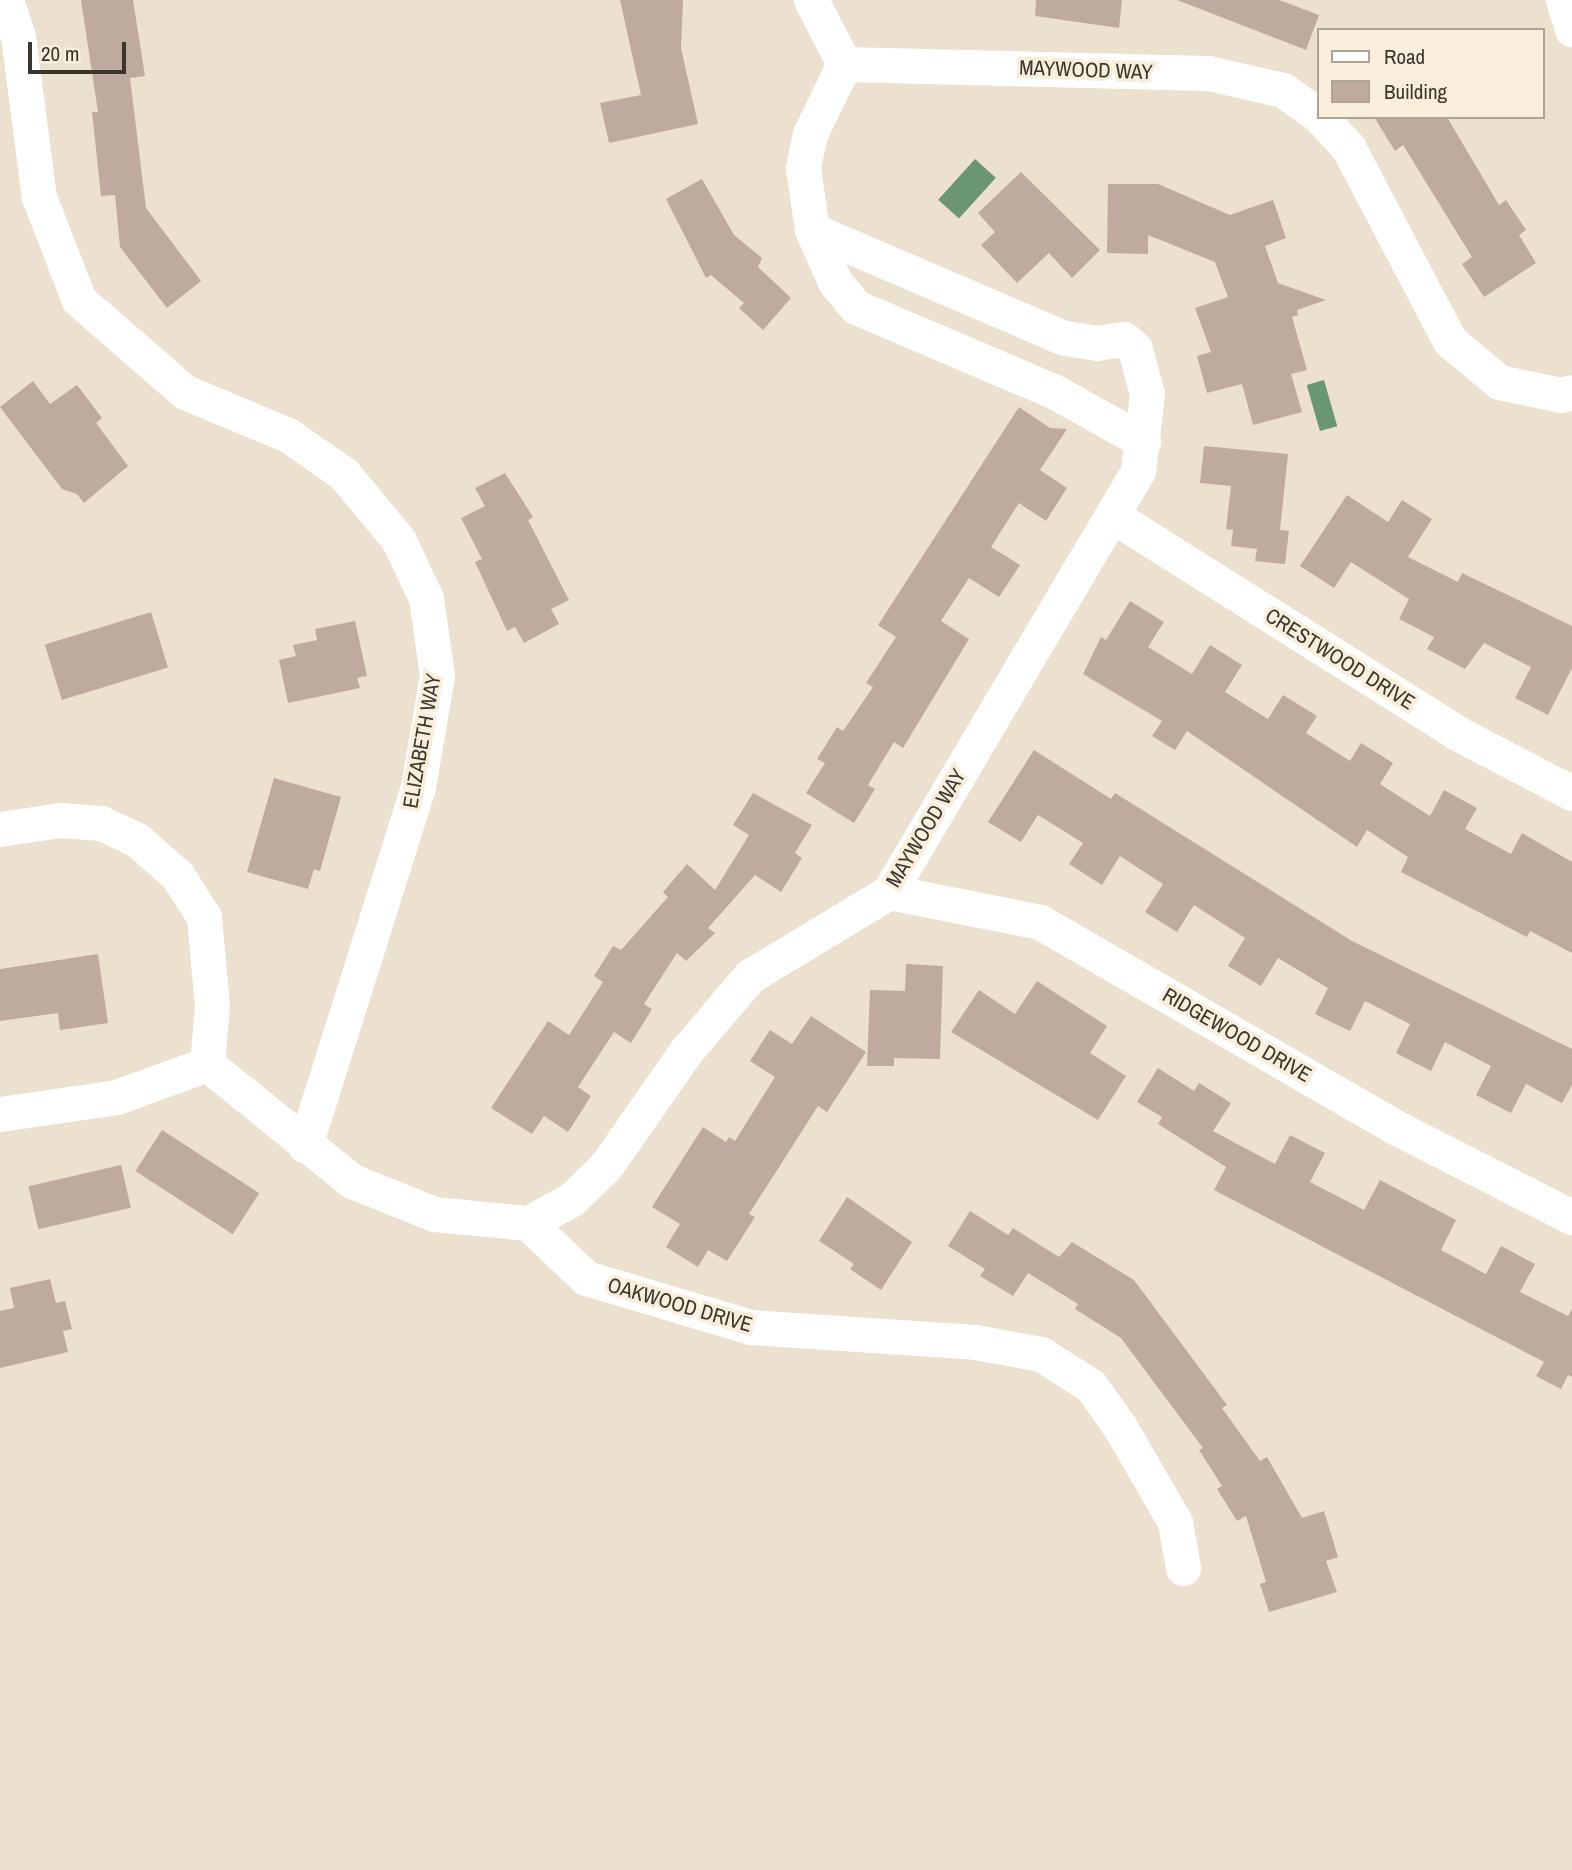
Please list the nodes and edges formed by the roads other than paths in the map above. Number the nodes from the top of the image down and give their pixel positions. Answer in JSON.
{"nodes":[{"id":1,"x":6,"y":0,"type":"edge"},
{"id":2,"x":811,"y":0,"type":"edge"},
{"id":3,"x":1563,"y":0,"type":"edge"},
{"id":4,"x":1572,"y":30,"type":"edge"},
{"id":5,"x":844,"y":64,"type":"junction"},
{"id":6,"x":1316,"y":114,"type":"edge"},
{"id":7,"x":1322,"y":119,"type":"edge"},
{"id":8,"x":812,"y":230,"type":"junction"},
{"id":9,"x":1572,"y":392,"type":"edge"},
{"id":10,"x":1143,"y":441,"type":"junction"},
{"id":11,"x":1113,"y":516,"type":"junction"},
{"id":12,"x":1572,"y":793,"type":"edge"},
{"id":13,"x":0,"y":829,"type":"edge"},
{"id":14,"x":889,"y":892,"type":"junction"},
{"id":15,"x":207,"y":1064,"type":"junction"},
{"id":16,"x":0,"y":1114,"type":"edge"},
{"id":17,"x":306,"y":1146,"type":"junction"},
{"id":18,"x":1572,"y":1217,"type":"edge"},
{"id":19,"x":528,"y":1223,"type":"junction"},
{"id":20,"x":1183,"y":1568,"type":"dead end"}],
"edges":[{"from":1,"to":17,"type":"street","name":"ELIZABETH WAY"},
{"from":2,"to":5,"type":"street"},
{"from":3,"to":4,"type":"street"},
{"from":5,"to":6,"type":"street","name":"MAYWOOD WAY"},
{"from":5,"to":8,"type":"street"},
{"from":7,"to":9,"type":"street","name":"MAYWOOD WAY"},
{"from":8,"to":10,"type":"street"},
{"from":8,"to":10,"type":"street","name":"MAYWOOD WAY"},
{"from":10,"to":11,"type":"street","name":"MAYWOOD WAY"},
{"from":11,"to":12,"type":"street","name":"CRESTWOOD DRIVE"},
{"from":11,"to":14,"type":"street","name":"MAYWOOD WAY"},
{"from":13,"to":15,"type":"street"},
{"from":14,"to":18,"type":"street","name":"RIDGEWOOD DRIVE"},
{"from":14,"to":19,"type":"street","name":"MAYWOOD WAY"},
{"from":15,"to":16,"type":"street"},
{"from":15,"to":17,"type":"street"},
{"from":17,"to":19,"type":"street"},
{"from":19,"to":20,"type":"street","name":"OAKWOOD DRIVE"}]}
